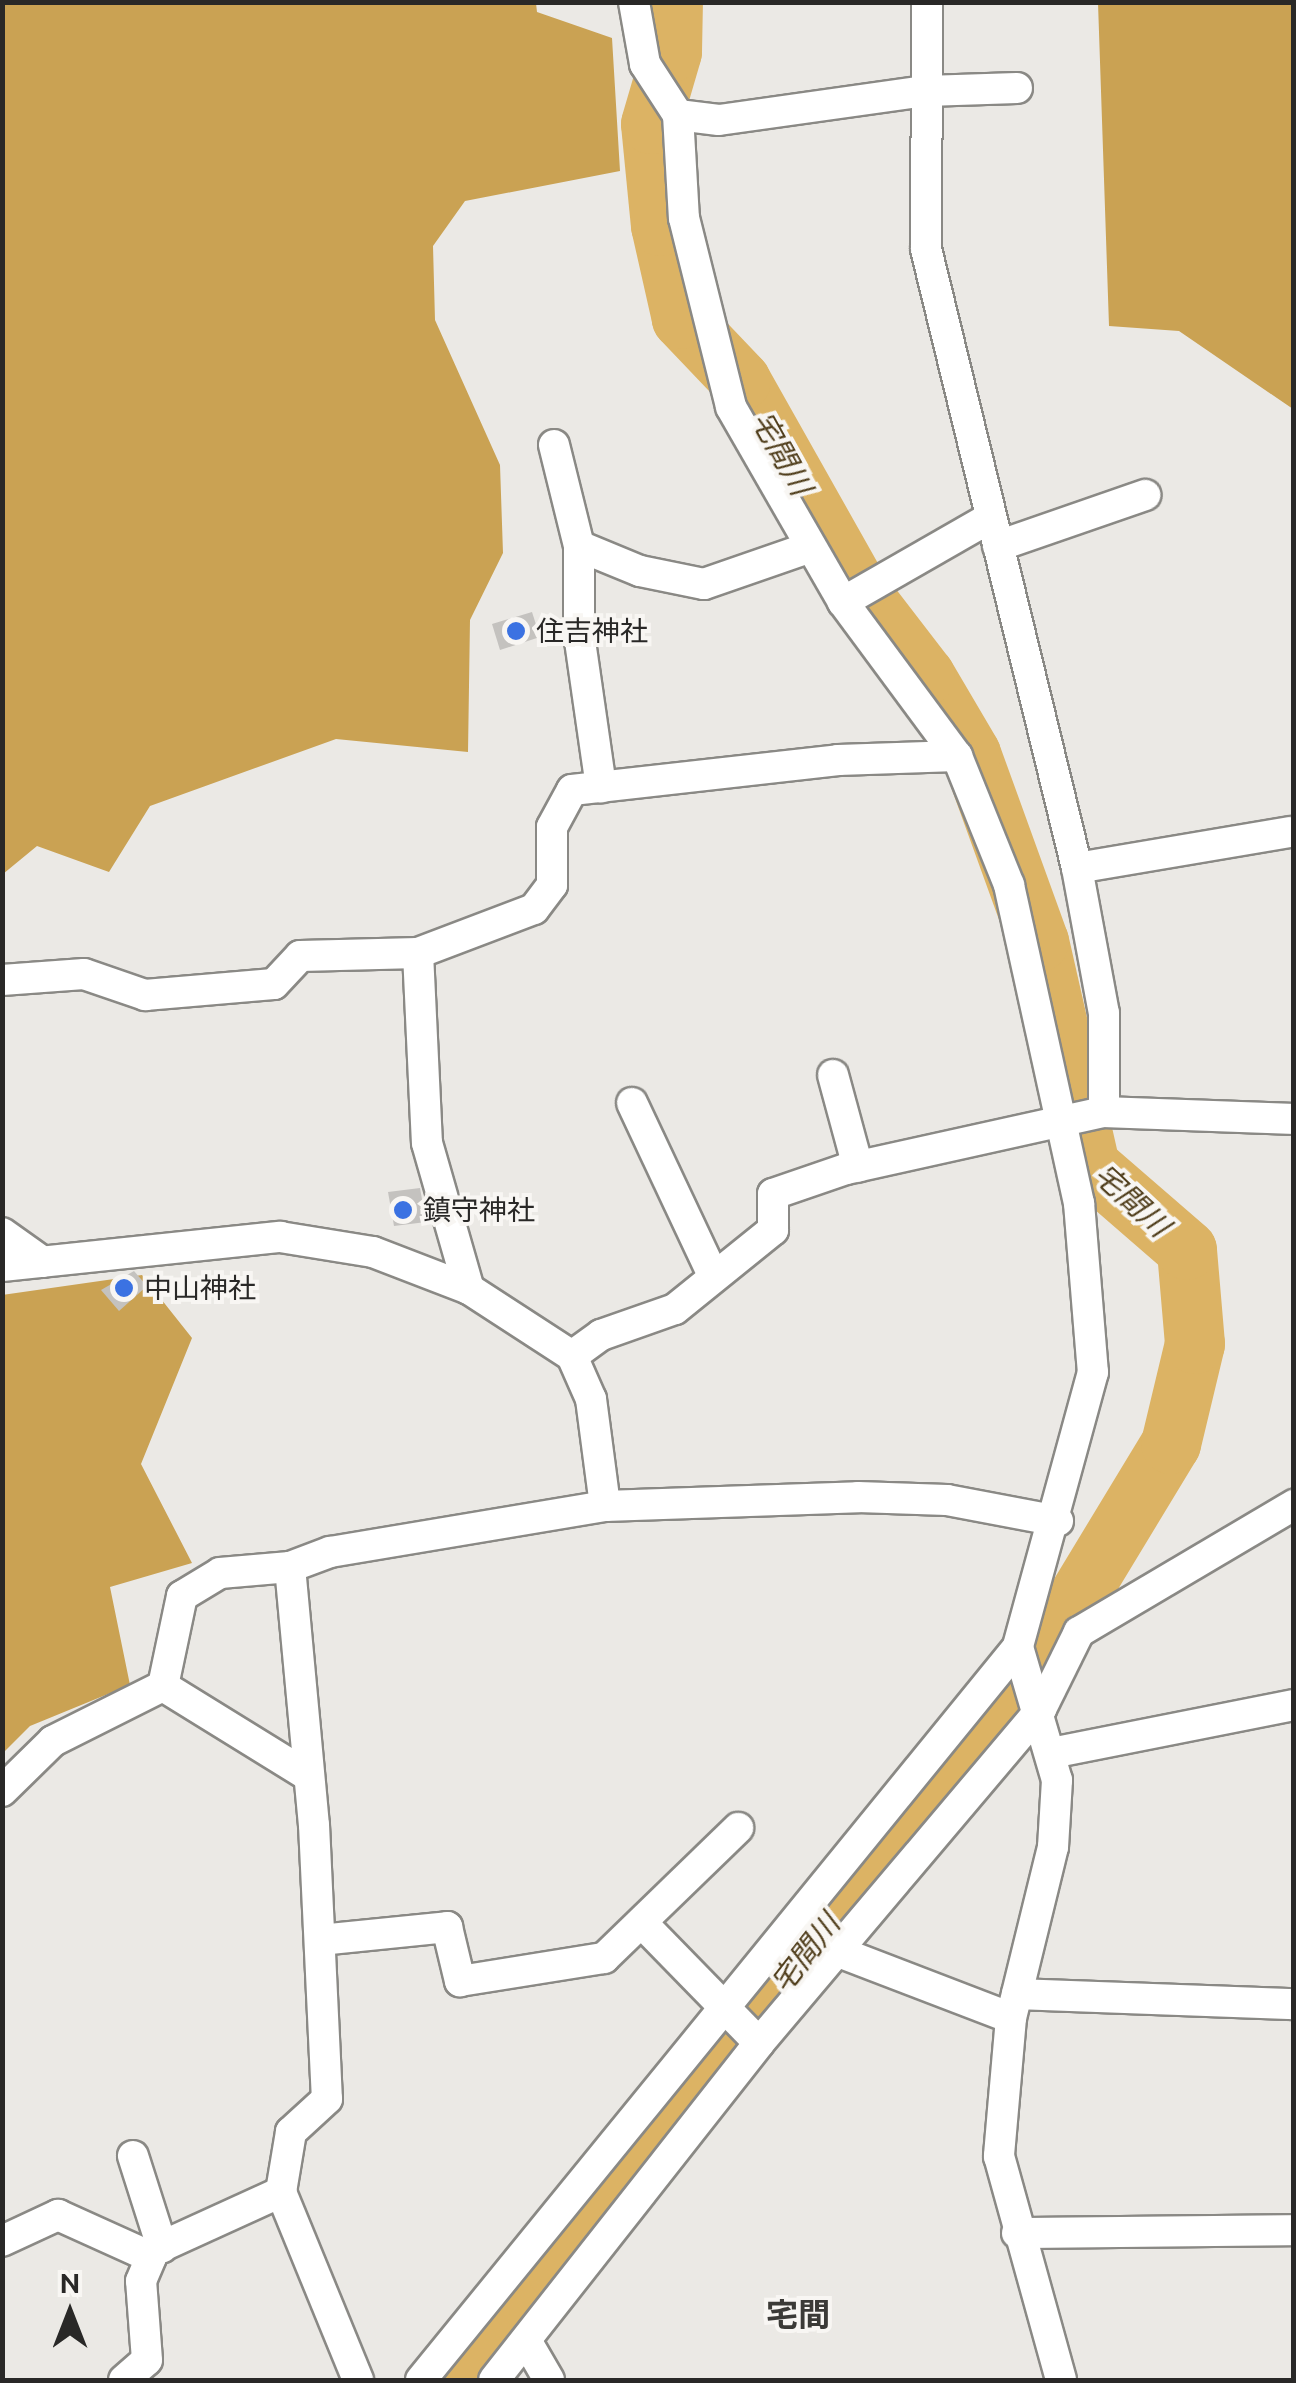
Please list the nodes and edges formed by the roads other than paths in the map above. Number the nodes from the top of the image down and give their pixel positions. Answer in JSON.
{"nodes":[{"id":1,"x":634,"y":2,"type":"edge"},
{"id":2,"x":926,"y":2,"type":"edge"},
{"id":3,"x":1017,"y":88,"type":"dead end"},
{"id":4,"x":926,"y":90,"type":"junction"},
{"id":5,"x":678,"y":115,"type":"junction"},
{"id":6,"x":554,"y":445,"type":"dead end"},
{"id":7,"x":1145,"y":495,"type":"dead end"},
{"id":8,"x":993,"y":533,"type":"junction"},
{"id":9,"x":579,"y":546,"type":"junction"},
{"id":10,"x":808,"y":548,"type":"junction"},
{"id":11,"x":844,"y":601,"type":"junction"},
{"id":12,"x":957,"y":756,"type":"junction"},
{"id":13,"x":601,"y":786,"type":"junction"},
{"id":14,"x":1290,"y":832,"type":"dead end"},
{"id":15,"x":1077,"y":868,"type":"junction"},
{"id":16,"x":418,"y":953,"type":"junction"},
{"id":17,"x":2,"y":980,"type":"edge"},
{"id":18,"x":833,"y":1074,"type":"dead end"},
{"id":19,"x":632,"y":1103,"type":"dead end"},
{"id":20,"x":1081,"y":1118,"type":"junction"},
{"id":21,"x":1294,"y":1119,"type":"edge"},
{"id":22,"x":858,"y":1167,"type":"junction"},
{"id":23,"x":2,"y":1233,"type":"edge"},
{"id":24,"x":43,"y":1262,"type":"junction"},
{"id":25,"x":2,"y":1266,"type":"edge"},
{"id":26,"x":714,"y":1275,"type":"junction"},
{"id":27,"x":469,"y":1289,"type":"junction"},
{"id":28,"x":572,"y":1356,"type":"junction"},
{"id":29,"x":1294,"y":1505,"type":"edge"},
{"id":30,"x":605,"y":1506,"type":"junction"},
{"id":31,"x":1058,"y":1521,"type":"junction"},
{"id":32,"x":290,"y":1567,"type":"junction"},
{"id":33,"x":1018,"y":1647,"type":"junction"},
{"id":34,"x":163,"y":1686,"type":"junction"},
{"id":35,"x":1294,"y":1705,"type":"edge"},
{"id":36,"x":1041,"y":1709,"type":"junction"},
{"id":37,"x":1051,"y":1753,"type":"junction"},
{"id":38,"x":304,"y":1773,"type":"junction"},
{"id":39,"x":2,"y":1791,"type":"edge"},
{"id":40,"x":738,"y":1828,"type":"dead end"},
{"id":41,"x":643,"y":1924,"type":"junction"},
{"id":42,"x":320,"y":1940,"type":"junction"},
{"id":43,"x":839,"y":1952,"type":"junction"},
{"id":44,"x":1294,"y":2004,"type":"edge"},
{"id":45,"x":1014,"y":2006,"type":"junction"},
{"id":46,"x":738,"y":2024,"type":"junction"},
{"id":47,"x":133,"y":2156,"type":"dead end"},
{"id":48,"x":280,"y":2192,"type":"junction"},
{"id":49,"x":1294,"y":2230,"type":"edge"},
{"id":50,"x":1017,"y":2233,"type":"junction"},
{"id":51,"x":2,"y":2241,"type":"edge"},
{"id":52,"x":157,"y":2252,"type":"junction"},
{"id":53,"x":526,"y":2342,"type":"junction"},
{"id":54,"x":124,"y":2380,"type":"edge"},
{"id":55,"x":358,"y":2380,"type":"edge"},
{"id":56,"x":421,"y":2380,"type":"edge"},
{"id":57,"x":494,"y":2380,"type":"edge"},
{"id":58,"x":549,"y":2380,"type":"edge"},
{"id":59,"x":1061,"y":2380,"type":"edge"}],
"edges":[{"from":1,"to":5,"type":"street"},
{"from":2,"to":4,"type":"street"},
{"from":3,"to":4,"type":"street"},
{"from":4,"to":5,"type":"street"},
{"from":4,"to":8,"type":"street"},
{"from":5,"to":10,"type":"street"},
{"from":6,"to":9,"type":"street"},
{"from":7,"to":8,"type":"street"},
{"from":8,"to":11,"type":"street"},
{"from":8,"to":15,"type":"street"},
{"from":9,"to":10,"type":"street"},
{"from":9,"to":13,"type":"street"},
{"from":10,"to":11,"type":"street"},
{"from":11,"to":12,"type":"street"},
{"from":12,"to":13,"type":"street"},
{"from":12,"to":20,"type":"street"},
{"from":13,"to":16,"type":"street"},
{"from":14,"to":15,"type":"street"},
{"from":15,"to":20,"type":"street"},
{"from":16,"to":17,"type":"street"},
{"from":16,"to":27,"type":"street"},
{"from":18,"to":22,"type":"street"},
{"from":19,"to":26,"type":"street"},
{"from":20,"to":21,"type":"street"},
{"from":20,"to":22,"type":"street"},
{"from":20,"to":31,"type":"street"},
{"from":22,"to":26,"type":"street"},
{"from":23,"to":24,"type":"street"},
{"from":24,"to":25,"type":"street"},
{"from":24,"to":27,"type":"street"},
{"from":26,"to":28,"type":"street"},
{"from":27,"to":28,"type":"street"},
{"from":28,"to":30,"type":"street"},
{"from":29,"to":36,"type":"street"},
{"from":30,"to":31,"type":"street"},
{"from":30,"to":32,"type":"street"},
{"from":31,"to":33,"type":"street"},
{"from":32,"to":34,"type":"street"},
{"from":32,"to":38,"type":"street"},
{"from":33,"to":36,"type":"street"},
{"from":33,"to":46,"type":"street"},
{"from":34,"to":38,"type":"street"},
{"from":34,"to":39,"type":"street"},
{"from":35,"to":37,"type":"street"},
{"from":36,"to":37,"type":"street"},
{"from":36,"to":43,"type":"street"},
{"from":37,"to":45,"type":"street"},
{"from":38,"to":42,"type":"street"},
{"from":40,"to":41,"type":"street"},
{"from":41,"to":42,"type":"street"},
{"from":41,"to":46,"type":"street"},
{"from":42,"to":48,"type":"street"},
{"from":43,"to":45,"type":"street"},
{"from":43,"to":46,"type":"street"},
{"from":44,"to":45,"type":"street"},
{"from":45,"to":50,"type":"street"},
{"from":46,"to":53,"type":"street"},
{"from":46,"to":56,"type":"street"},
{"from":47,"to":52,"type":"street"},
{"from":48,"to":52,"type":"street"},
{"from":48,"to":55,"type":"street"},
{"from":49,"to":50,"type":"street"},
{"from":50,"to":59,"type":"street"},
{"from":51,"to":52,"type":"street"},
{"from":52,"to":54,"type":"street"},
{"from":53,"to":57,"type":"street"},
{"from":53,"to":58,"type":"street"}]}
